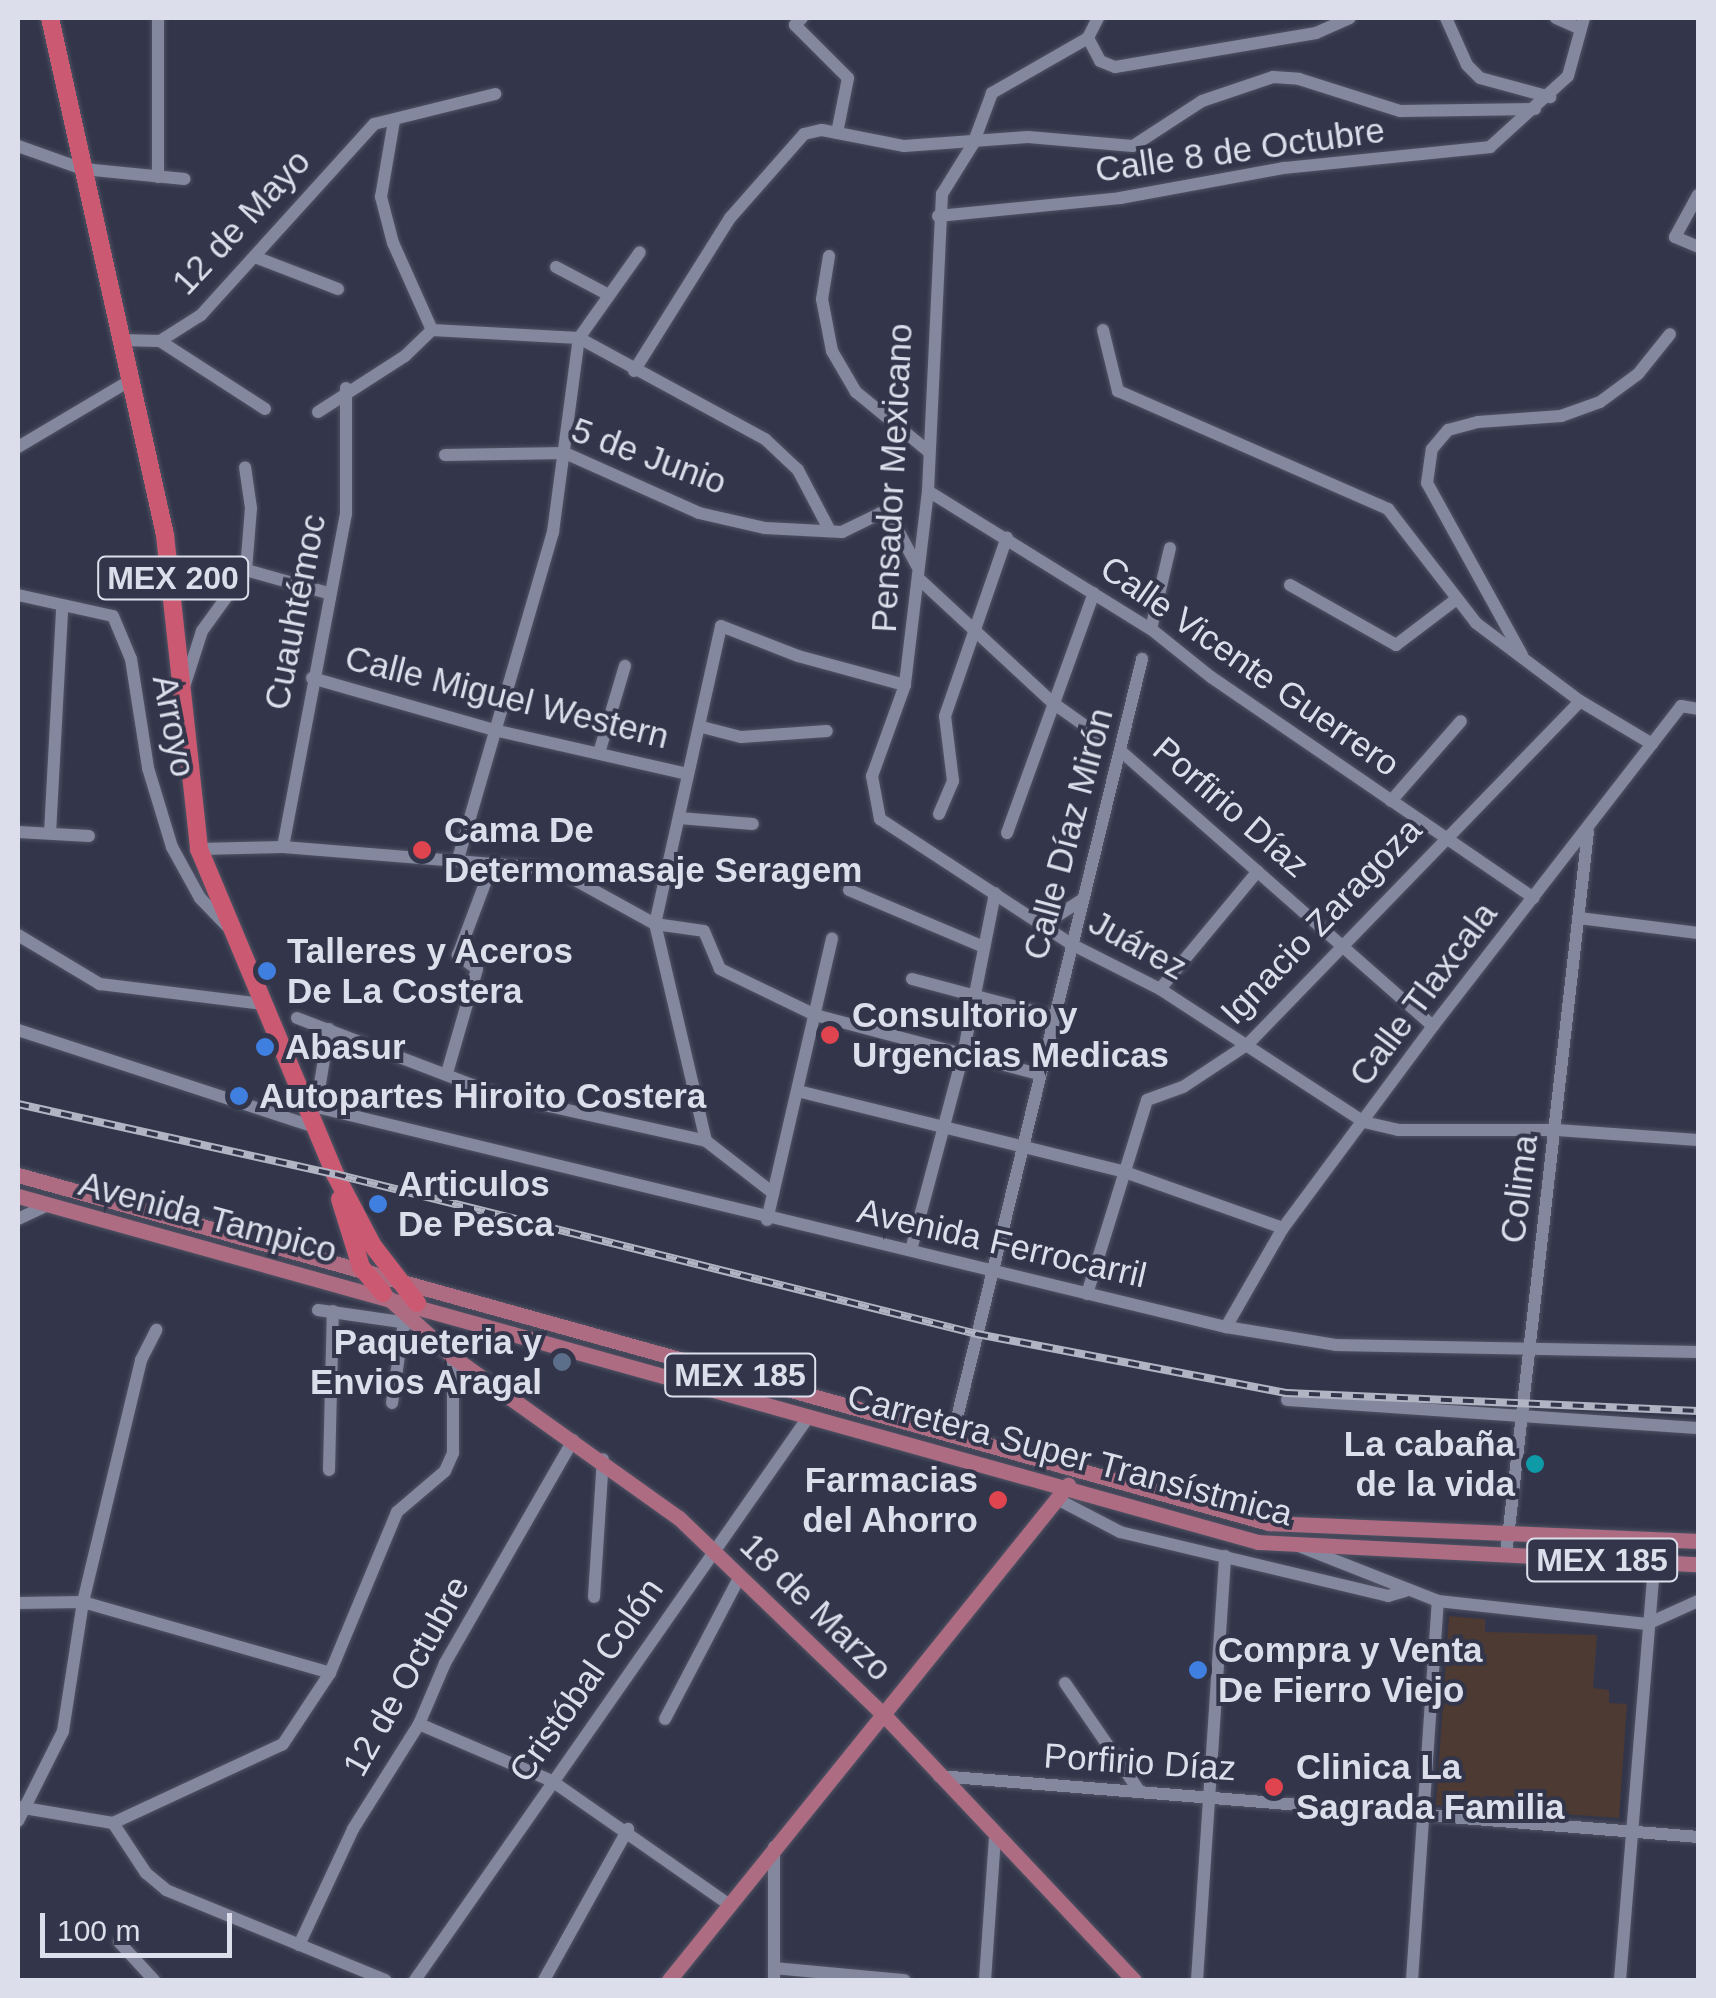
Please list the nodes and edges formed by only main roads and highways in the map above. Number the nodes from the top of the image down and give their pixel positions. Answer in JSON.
{"nodes":[{"id":1,"x":50,"y":18,"type":"edge"},
{"id":2,"x":336,"y":1174,"type":"junction"},
{"id":3,"x":18,"y":1176,"type":"edge"},
{"id":4,"x":18,"y":1196,"type":"edge"},
{"id":5,"x":361,"y":1268,"type":"junction"},
{"id":6,"x":400,"y":1280,"type":"junction"},
{"id":7,"x":383,"y":1294,"type":"junction"},
{"id":8,"x":417,"y":1302,"type":"junction"},
{"id":9,"x":410,"y":1323,"type":"junction"},
{"id":10,"x":752,"y":1379,"type":"junction"},
{"id":11,"x":747,"y":1397,"type":"junction"},
{"id":12,"x":1078,"y":1473,"type":"junction"},
{"id":13,"x":1061,"y":1494,"type":"junction"},
{"id":14,"x":1698,"y":1541,"type":"edge"},
{"id":15,"x":1698,"y":1564,"type":"edge"},
{"id":16,"x":883,"y":1714,"type":"junction"},
{"id":17,"x":669,"y":1980,"type":"edge"},
{"id":18,"x":1134,"y":1980,"type":"edge"}],
"edges":[{"from":1,"to":2,"type":"highway","number":"MEX 200"},
{"from":2,"to":5,"type":"highway","number":"MEX 200"},
{"from":2,"to":6,"type":"highway","number":"MEX 200"},
{"from":3,"to":5,"type":"main road","name":"Avenida Tampico","number":"MEX 185"},
{"from":4,"to":7,"type":"main road","name":"Avenida Tampico","number":"MEX 185"},
{"from":5,"to":6,"type":"main road","name":"Carretera Super Transístmica","number":"MEX 185"},
{"from":5,"to":7,"type":"highway","number":"MEX 200"},
{"from":6,"to":8,"type":"highway","number":"MEX 200"},
{"from":6,"to":10,"type":"main road","name":"Carretera Super Transístmica","number":"MEX 185"},
{"from":7,"to":8,"type":"main road","name":"Carretera Super Transístmica","number":"MEX 185"},
{"from":7,"to":9,"type":"main road","name":"18 de Marzo"},
{"from":8,"to":9,"type":"main road"},
{"from":8,"to":11,"type":"main road","name":"Carretera Super Transístmica","number":"MEX 185"},
{"from":9,"to":16,"type":"main road","name":"18 de Marzo"},
{"from":10,"to":11,"type":"main road"},
{"from":10,"to":12,"type":"main road","name":"Carretera Super Transístmica","number":"MEX 185"},
{"from":11,"to":13,"type":"main road","name":"Carretera Super Transístmica","number":"MEX 185"},
{"from":12,"to":13,"type":"main road"},
{"from":12,"to":14,"type":"main road","name":"Carretera Super Transístmica","number":"MEX 185"},
{"from":13,"to":15,"type":"main road","name":"Carretera Super Transístmica","number":"MEX 185"},
{"from":13,"to":16,"type":"main road"},
{"from":16,"to":17,"type":"main road"},
{"from":16,"to":18,"type":"main road","name":"18 de Marzo"}]}
